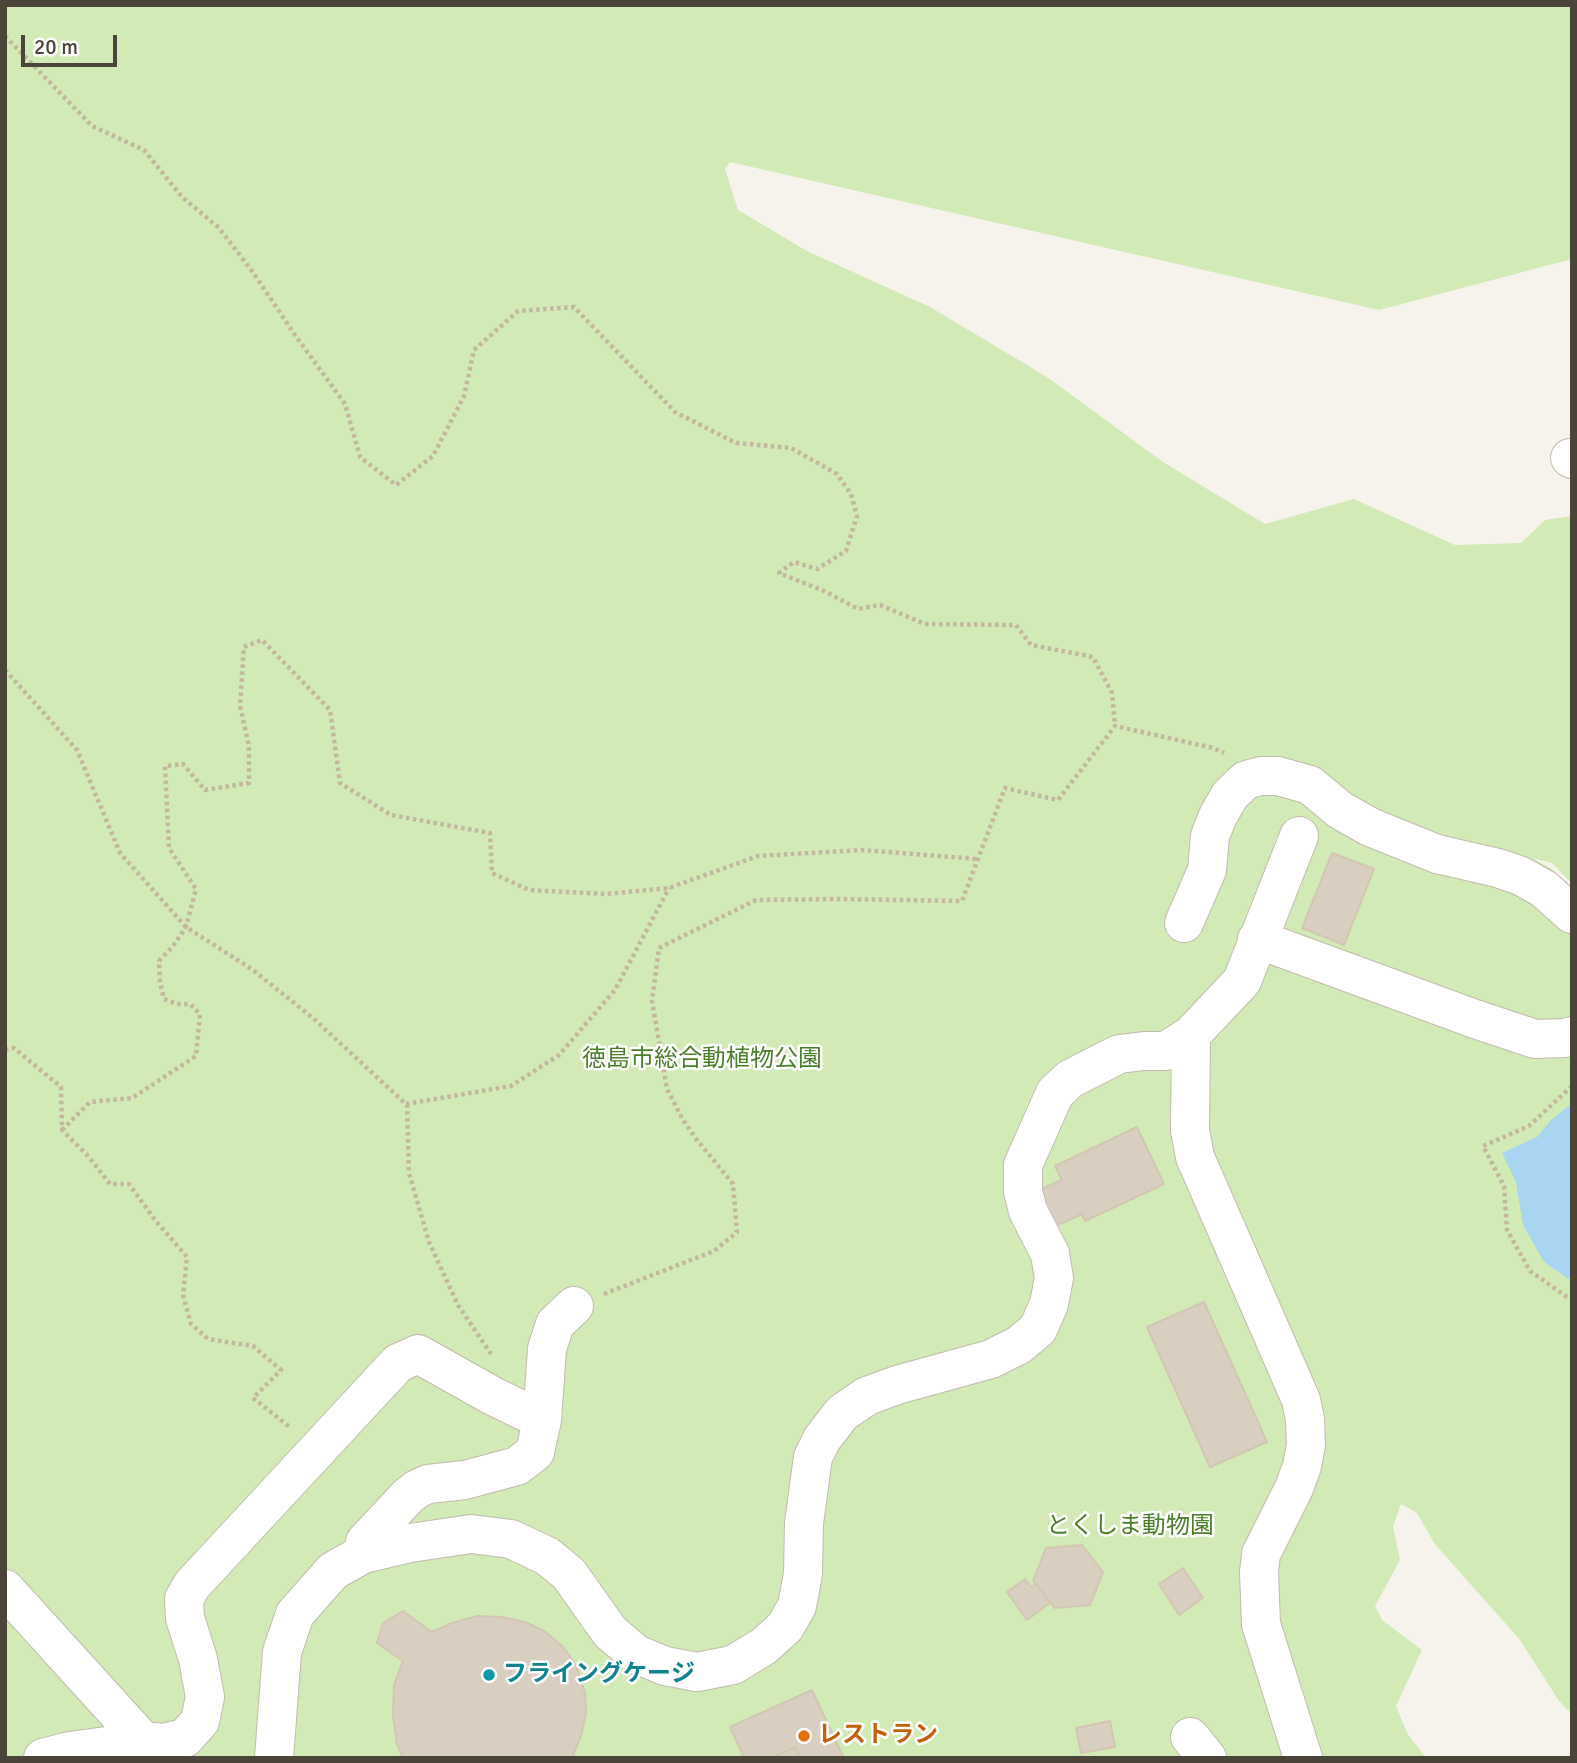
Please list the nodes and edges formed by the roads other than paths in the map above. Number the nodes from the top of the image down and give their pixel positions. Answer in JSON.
{"nodes":[{"id":1,"x":1299,"y":836,"type":"dead end"},
{"id":2,"x":1572,"y":914,"type":"edge"},
{"id":3,"x":1184,"y":923,"type":"dead end"},
{"id":4,"x":1257,"y":939,"type":"junction"},
{"id":5,"x":1191,"y":1035,"type":"junction"},
{"id":6,"x":1572,"y":1036,"type":"edge"},
{"id":7,"x":574,"y":1306,"type":"road end"},
{"id":8,"x":542,"y":1420,"type":"junction"},
{"id":9,"x":363,"y":1554,"type":"junction"},
{"id":10,"x":5,"y":1589,"type":"edge"},
{"id":11,"x":143,"y":1741,"type":"junction"},
{"id":12,"x":43,"y":1758,"type":"edge"},
{"id":13,"x":274,"y":1758,"type":"edge"},
{"id":14,"x":1303,"y":1758,"type":"edge"}],
"edges":[{"from":1,"to":4,"type":"street"},
{"from":2,"to":3,"type":"street"},
{"from":4,"to":5,"type":"street"},
{"from":4,"to":6,"type":"street"},
{"from":5,"to":9,"type":"street"},
{"from":5,"to":14,"type":"street"},
{"from":7,"to":8,"type":"street"},
{"from":8,"to":9,"type":"street"},
{"from":8,"to":11,"type":"street"},
{"from":9,"to":13,"type":"street"},
{"from":10,"to":11,"type":"street"},
{"from":11,"to":12,"type":"street"}]}
